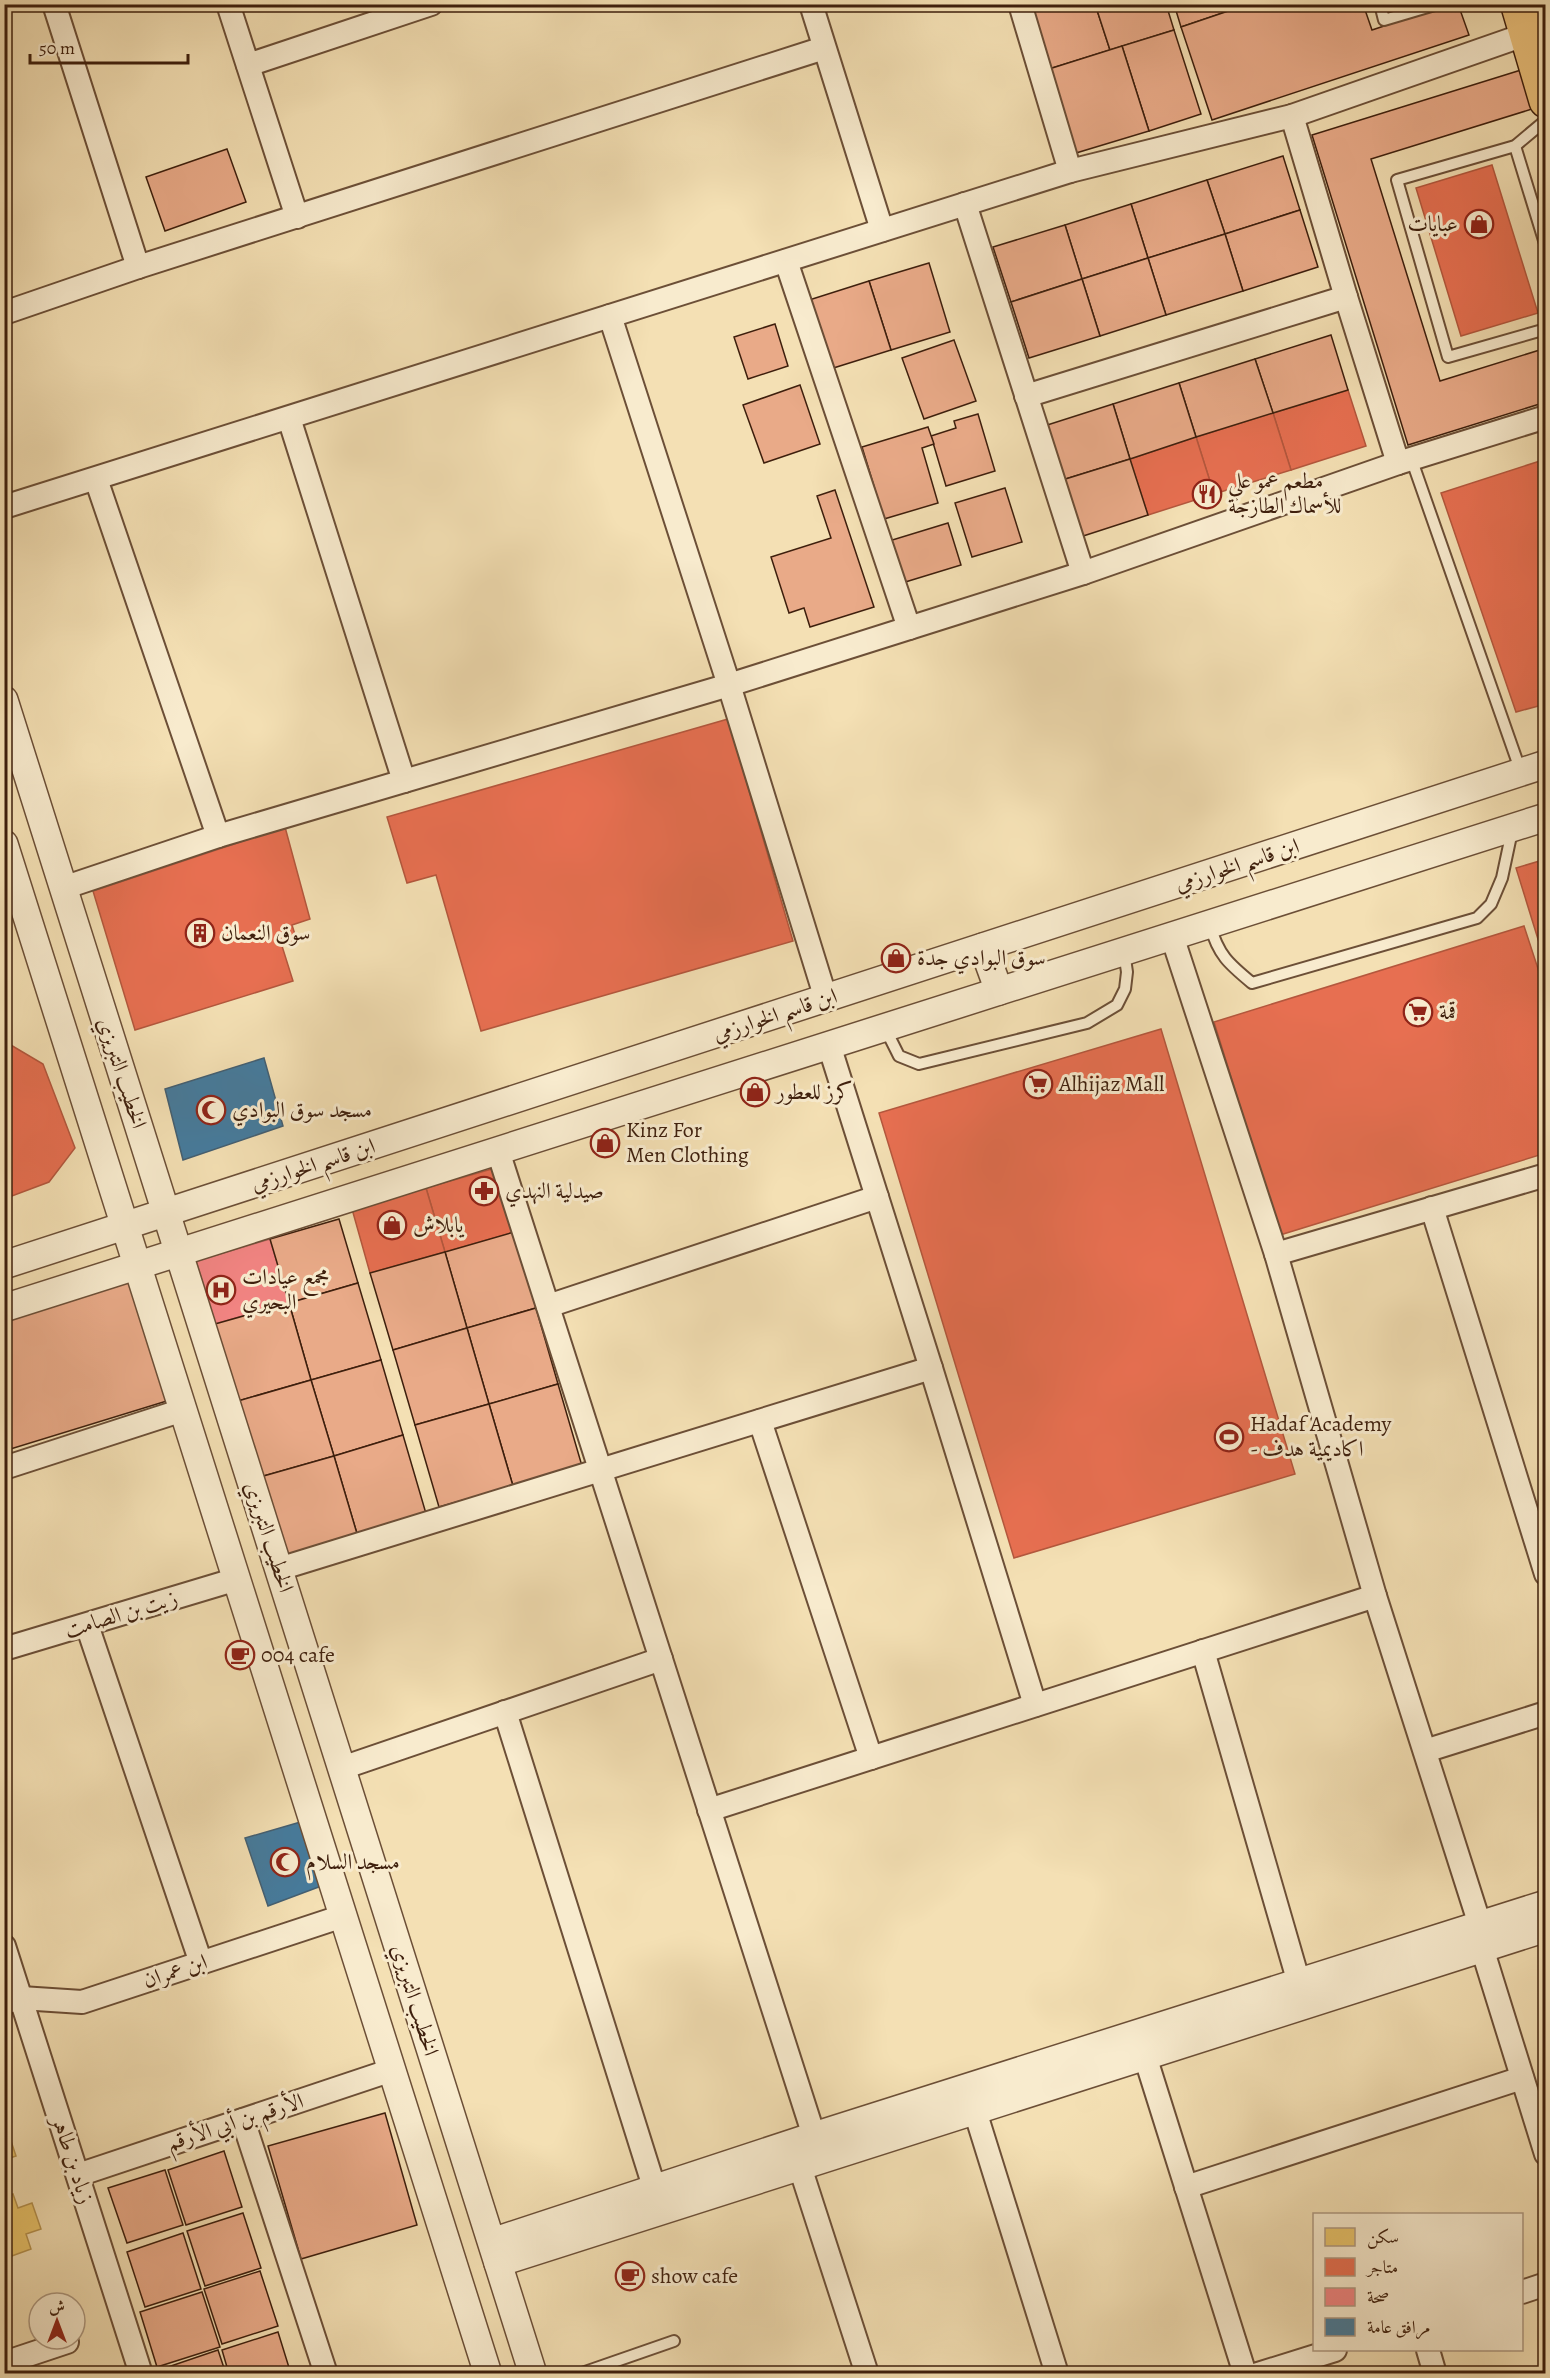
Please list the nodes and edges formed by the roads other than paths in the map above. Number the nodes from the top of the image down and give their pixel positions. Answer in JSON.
{"nodes":[{"id":1,"x":54,"y":4,"type":"edge"},
{"id":2,"x":228,"y":4,"type":"edge"},
{"id":3,"x":431,"y":4,"type":"edge"},
{"id":4,"x":811,"y":4,"type":"edge"},
{"id":5,"x":1020,"y":4,"type":"edge"},
{"id":6,"x":1380,"y":4,"type":"edge"},
{"id":7,"x":1438,"y":4,"type":"edge"},
{"id":8,"x":403,"y":9,"type":"edge"},
{"id":9,"x":1522,"y":14,"type":"edge"},
{"id":10,"x":824,"y":48,"type":"junction"},
{"id":11,"x":248,"y":65,"type":"junction"},
{"id":12,"x":1545,"y":101,"type":"edge"},
{"id":13,"x":1292,"y":116,"type":"junction"},
{"id":14,"x":1545,"y":120,"type":"edge"},
{"id":15,"x":1515,"y":146,"type":"junction"},
{"id":16,"x":1070,"y":171,"type":"junction"},
{"id":17,"x":965,"y":204,"type":"junction"},
{"id":18,"x":297,"y":217,"type":"junction"},
{"id":19,"x":882,"y":230,"type":"junction"},
{"id":20,"x":1545,"y":247,"type":"edge"},
{"id":21,"x":786,"y":261,"type":"junction"},
{"id":22,"x":138,"y":267,"type":"junction"},
{"id":23,"x":1346,"y":297,"type":"junction"},
{"id":24,"x":4,"y":313,"type":"edge"},
{"id":25,"x":610,"y":316,"type":"junction"},
{"id":26,"x":1545,"y":329,"type":"edge"},
{"id":27,"x":1026,"y":396,"type":"junction"},
{"id":28,"x":1545,"y":417,"type":"edge"},
{"id":29,"x":290,"y":418,"type":"junction"},
{"id":30,"x":1405,"y":460,"type":"junction"},
{"id":31,"x":96,"y":479,"type":"junction"},
{"id":32,"x":4,"y":507,"type":"edge"},
{"id":33,"x":1083,"y":573,"type":"junction"},
{"id":34,"x":909,"y":628,"type":"junction"},
{"id":35,"x":729,"y":685,"type":"junction"},
{"id":36,"x":4,"y":700,"type":"edge"},
{"id":37,"x":1533,"y":768,"type":"edge"},
{"id":38,"x":404,"y":781,"type":"junction"},
{"id":39,"x":1545,"y":817,"type":"edge"},
{"id":40,"x":1512,"y":828,"type":"junction"},
{"id":41,"x":218,"y":836,"type":"junction"},
{"id":42,"x":4,"y":844,"type":"edge"},
{"id":43,"x":63,"y":888,"type":"junction"},
{"id":44,"x":13,"y":903,"type":"edge"},
{"id":45,"x":1210,"y":924,"type":"junction"},
{"id":46,"x":1172,"y":936,"type":"junction"},
{"id":47,"x":983,"y":947,"type":"junction"},
{"id":48,"x":1124,"y":951,"type":"junction"},
{"id":49,"x":999,"y":991,"type":"junction"},
{"id":50,"x":826,"y":999,"type":"junction"},
{"id":51,"x":885,"y":1028,"type":"junction"},
{"id":52,"x":829,"y":1045,"type":"junction"},
{"id":53,"x":498,"y":1151,"type":"junction"},
{"id":54,"x":1545,"y":1175,"type":"edge"},
{"id":55,"x":877,"y":1197,"type":"junction"},
{"id":56,"x":1432,"y":1208,"type":"junction"},
{"id":57,"x":167,"y":1213,"type":"junction"},
{"id":58,"x":125,"y":1226,"type":"junction"},
{"id":59,"x":180,"y":1252,"type":"junction"},
{"id":60,"x":1276,"y":1254,"type":"junction"},
{"id":61,"x":4,"y":1265,"type":"edge"},
{"id":62,"x":138,"y":1266,"type":"junction"},
{"id":63,"x":548,"y":1306,"type":"junction"},
{"id":64,"x":4,"y":1308,"type":"edge"},
{"id":65,"x":931,"y":1368,"type":"junction"},
{"id":66,"x":183,"y":1410,"type":"junction"},
{"id":67,"x":760,"y":1421,"type":"junction"},
{"id":68,"x":4,"y":1468,"type":"edge"},
{"id":69,"x":600,"y":1470,"type":"junction"},
{"id":70,"x":279,"y":1569,"type":"junction"},
{"id":71,"x":1545,"y":1574,"type":"edge"},
{"id":72,"x":237,"y":1579,"type":"junction"},
{"id":73,"x":1375,"y":1596,"type":"junction"},
{"id":74,"x":87,"y":1624,"type":"junction"},
{"id":75,"x":4,"y":1649,"type":"edge"},
{"id":76,"x":1203,"y":1651,"type":"junction"},
{"id":77,"x":661,"y":1659,"type":"junction"},
{"id":78,"x":1035,"y":1706,"type":"junction"},
{"id":79,"x":505,"y":1712,"type":"junction"},
{"id":80,"x":1545,"y":1713,"type":"edge"},
{"id":81,"x":1425,"y":1751,"type":"junction"},
{"id":82,"x":871,"y":1758,"type":"junction"},
{"id":83,"x":342,"y":1768,"type":"junction"},
{"id":84,"x":708,"y":1810,"type":"junction"},
{"id":85,"x":1545,"y":1904,"type":"edge"},
{"id":86,"x":343,"y":1916,"type":"junction"},
{"id":87,"x":1545,"y":1928,"type":"edge"},
{"id":88,"x":1481,"y":1936,"type":"junction"},
{"id":89,"x":4,"y":1946,"type":"edge"},
{"id":90,"x":201,"y":1963,"type":"junction"},
{"id":91,"x":1299,"y":1983,"type":"junction"},
{"id":92,"x":13,"y":2001,"type":"edge"},
{"id":93,"x":1145,"y":2056,"type":"junction"},
{"id":94,"x":392,"y":2070,"type":"junction"},
{"id":95,"x":1522,"y":2078,"type":"junction"},
{"id":96,"x":975,"y":2111,"type":"junction"},
{"id":97,"x":243,"y":2120,"type":"junction"},
{"id":98,"x":814,"y":2136,"type":"junction"},
{"id":99,"x":1545,"y":2154,"type":"edge"},
{"id":100,"x":800,"y":2167,"type":"junction"},
{"id":101,"x":78,"y":2175,"type":"junction"},
{"id":102,"x":1186,"y":2187,"type":"junction"},
{"id":103,"x":655,"y":2190,"type":"junction"},
{"id":104,"x":495,"y":2253,"type":"junction"},
{"id":105,"x":1545,"y":2284,"type":"edge"},
{"id":106,"x":1523,"y":2291,"type":"edge"},
{"id":107,"x":674,"y":2341,"type":"dead end"},
{"id":108,"x":40,"y":2351,"type":"edge"},
{"id":109,"x":1329,"y":2351,"type":"edge"},
{"id":110,"x":1429,"y":2351,"type":"edge"},
{"id":111,"x":4,"y":2363,"type":"edge"},
{"id":112,"x":141,"y":2373,"type":"edge"},
{"id":113,"x":326,"y":2373,"type":"edge"},
{"id":114,"x":488,"y":2373,"type":"edge"},
{"id":115,"x":533,"y":2373,"type":"edge"},
{"id":116,"x":579,"y":2373,"type":"edge"},
{"id":117,"x":867,"y":2373,"type":"edge"},
{"id":118,"x":1057,"y":2373,"type":"edge"},
{"id":119,"x":1245,"y":2373,"type":"edge"},
{"id":120,"x":1258,"y":2373,"type":"edge"},
{"id":121,"x":1435,"y":2373,"type":"edge"}],
"edges":[{"from":1,"to":22,"type":"street"},
{"from":2,"to":11,"type":"street"},
{"from":3,"to":8,"type":"street"},
{"from":4,"to":10,"type":"street"},
{"from":5,"to":16,"type":"street"},
{"from":6,"to":7,"type":"lane"},
{"from":8,"to":11,"type":"street"},
{"from":9,"to":12,"type":"main road"},
{"from":9,"to":13,"type":"street"},
{"from":10,"to":18,"type":"street"},
{"from":10,"to":19,"type":"street"},
{"from":11,"to":18,"type":"street"},
{"from":13,"to":16,"type":"street"},
{"from":13,"to":23,"type":"street"},
{"from":14,"to":15,"type":"lane"},
{"from":15,"to":20,"type":"lane"},
{"from":15,"to":26,"type":"lane"},
{"from":16,"to":17,"type":"street"},
{"from":17,"to":19,"type":"street"},
{"from":17,"to":27,"type":"street"},
{"from":18,"to":22,"type":"street"},
{"from":19,"to":21,"type":"street"},
{"from":21,"to":25,"type":"street"},
{"from":21,"to":34,"type":"street"},
{"from":22,"to":24,"type":"street"},
{"from":23,"to":27,"type":"street"},
{"from":23,"to":30,"type":"street"},
{"from":25,"to":29,"type":"street"},
{"from":25,"to":35,"type":"street"},
{"from":27,"to":33,"type":"street"},
{"from":28,"to":30,"type":"street"},
{"from":29,"to":31,"type":"street"},
{"from":29,"to":38,"type":"street"},
{"from":30,"to":33,"type":"street"},
{"from":30,"to":37,"type":"lane"},
{"from":31,"to":32,"type":"street"},
{"from":31,"to":41,"type":"street"},
{"from":33,"to":34,"type":"street"},
{"from":34,"to":35,"type":"street"},
{"from":35,"to":38,"type":"street"},
{"from":35,"to":50,"type":"street"},
{"from":36,"to":43,"type":"street","name":"الخطيب التبريزي"},
{"from":37,"to":47,"type":"street","name":"ابن قاسم الخوارزمي"},
{"from":38,"to":41,"type":"street"},
{"from":39,"to":40,"type":"street","name":"ابن قاسم الخوارزمي"},
{"from":40,"to":45,"type":"street","name":"ابن قاسم الخوارزمي"},
{"from":40,"to":45,"type":"lane"},
{"from":41,"to":43,"type":"street"},
{"from":42,"to":44,"type":"street","name":"الخطيب التبريزي"},
{"from":43,"to":57,"type":"street","name":"الخطيب التبريزي"},
{"from":44,"to":58,"type":"street","name":"الخطيب التبريزي"},
{"from":45,"to":46,"type":"street","name":"ابن قاسم الخوارزمي"},
{"from":46,"to":48,"type":"street","name":"ابن قاسم الخوارزمي"},
{"from":46,"to":60,"type":"street"},
{"from":47,"to":49,"type":"street"},
{"from":47,"to":50,"type":"street","name":"ابن قاسم الخوارزمي"},
{"from":48,"to":49,"type":"street","name":"ابن قاسم الخوارزمي"},
{"from":48,"to":51,"type":"lane"},
{"from":49,"to":51,"type":"street","name":"ابن قاسم الخوارزمي"},
{"from":50,"to":57,"type":"street","name":"ابن قاسم الخوارزمي"},
{"from":51,"to":52,"type":"street","name":"ابن قاسم الخوارزمي"},
{"from":52,"to":53,"type":"street","name":"ابن قاسم الخوارزمي"},
{"from":52,"to":55,"type":"street"},
{"from":53,"to":59,"type":"street","name":"ابن قاسم الخوارزمي"},
{"from":53,"to":63,"type":"street"},
{"from":54,"to":56,"type":"street"},
{"from":55,"to":63,"type":"street"},
{"from":55,"to":65,"type":"street"},
{"from":56,"to":60,"type":"street"},
{"from":56,"to":71,"type":"street"},
{"from":57,"to":58,"type":"street","name":"ابن قاسم الخوارزمي"},
{"from":57,"to":59,"type":"street","name":"الخطيب التبريزي"},
{"from":58,"to":61,"type":"street","name":"ابن قاسم الخوارزمي"},
{"from":58,"to":62,"type":"street","name":"الخطيب التبريزي"},
{"from":59,"to":62,"type":"street","name":"ابن قاسم الخوارزمي"},
{"from":59,"to":70,"type":"street","name":"الخطيب التبريزي"},
{"from":60,"to":73,"type":"street"},
{"from":62,"to":64,"type":"street","name":"ابن قاسم الخوارزمي"},
{"from":62,"to":66,"type":"street","name":"الخطيب التبريزي"},
{"from":63,"to":69,"type":"street"},
{"from":65,"to":67,"type":"street"},
{"from":65,"to":78,"type":"street"},
{"from":66,"to":68,"type":"street"},
{"from":66,"to":72,"type":"street","name":"الخطيب التبريزي"},
{"from":67,"to":69,"type":"street"},
{"from":67,"to":82,"type":"street"},
{"from":69,"to":70,"type":"street"},
{"from":69,"to":77,"type":"street"},
{"from":70,"to":83,"type":"street","name":"الخطيب التبريزي"},
{"from":72,"to":74,"type":"street","name":"زيت بن الصامت"},
{"from":72,"to":86,"type":"street","name":"الخطيب التبريزي"},
{"from":73,"to":76,"type":"street"},
{"from":73,"to":81,"type":"street"},
{"from":74,"to":75,"type":"street","name":"زيت بن الصامت"},
{"from":74,"to":90,"type":"street"},
{"from":76,"to":78,"type":"street"},
{"from":76,"to":91,"type":"street"},
{"from":77,"to":79,"type":"street"},
{"from":77,"to":84,"type":"street"},
{"from":78,"to":82,"type":"street"},
{"from":79,"to":83,"type":"street"},
{"from":79,"to":103,"type":"street"},
{"from":80,"to":81,"type":"street"},
{"from":81,"to":88,"type":"street"},
{"from":82,"to":84,"type":"street"},
{"from":83,"to":104,"type":"street","name":"الخطيب التبريزي"},
{"from":84,"to":98,"type":"street"},
{"from":85,"to":88,"type":"street"},
{"from":86,"to":90,"type":"street","name":"ابن عمران"},
{"from":86,"to":94,"type":"street","name":"الخطيب التبريزي"},
{"from":87,"to":88,"type":"street"},
{"from":88,"to":91,"type":"street"},
{"from":88,"to":93,"type":"street"},
{"from":88,"to":95,"type":"street"},
{"from":89,"to":92,"type":"street","name":"زياد بن طاهر"},
{"from":90,"to":92,"type":"street","name":"ابن عمران"},
{"from":91,"to":98,"type":"street"},
{"from":92,"to":101,"type":"street","name":"زياد بن طاهر"},
{"from":93,"to":96,"type":"street"},
{"from":93,"to":102,"type":"street"},
{"from":94,"to":97,"type":"street","name":"الأرقم بن أبي الأرقم"},
{"from":94,"to":114,"type":"street","name":"الخطيب التبريزي"},
{"from":95,"to":99,"type":"street"},
{"from":95,"to":102,"type":"street"},
{"from":96,"to":100,"type":"street"},
{"from":96,"to":118,"type":"street"},
{"from":97,"to":101,"type":"street","name":"الأرقم بن أبي الأرقم"},
{"from":97,"to":113,"type":"street"},
{"from":98,"to":103,"type":"street"},
{"from":100,"to":104,"type":"street"},
{"from":100,"to":117,"type":"street"},
{"from":101,"to":112,"type":"street","name":"زياد بن طاهر"},
{"from":102,"to":119,"type":"street"},
{"from":103,"to":104,"type":"street"},
{"from":104,"to":115,"type":"street","name":"الخطيب التبريزي"},
{"from":105,"to":106,"type":"street"},
{"from":107,"to":116,"type":"lane"},
{"from":108,"to":111,"type":"street"},
{"from":109,"to":120,"type":"street"},
{"from":110,"to":121,"type":"street"}]}
